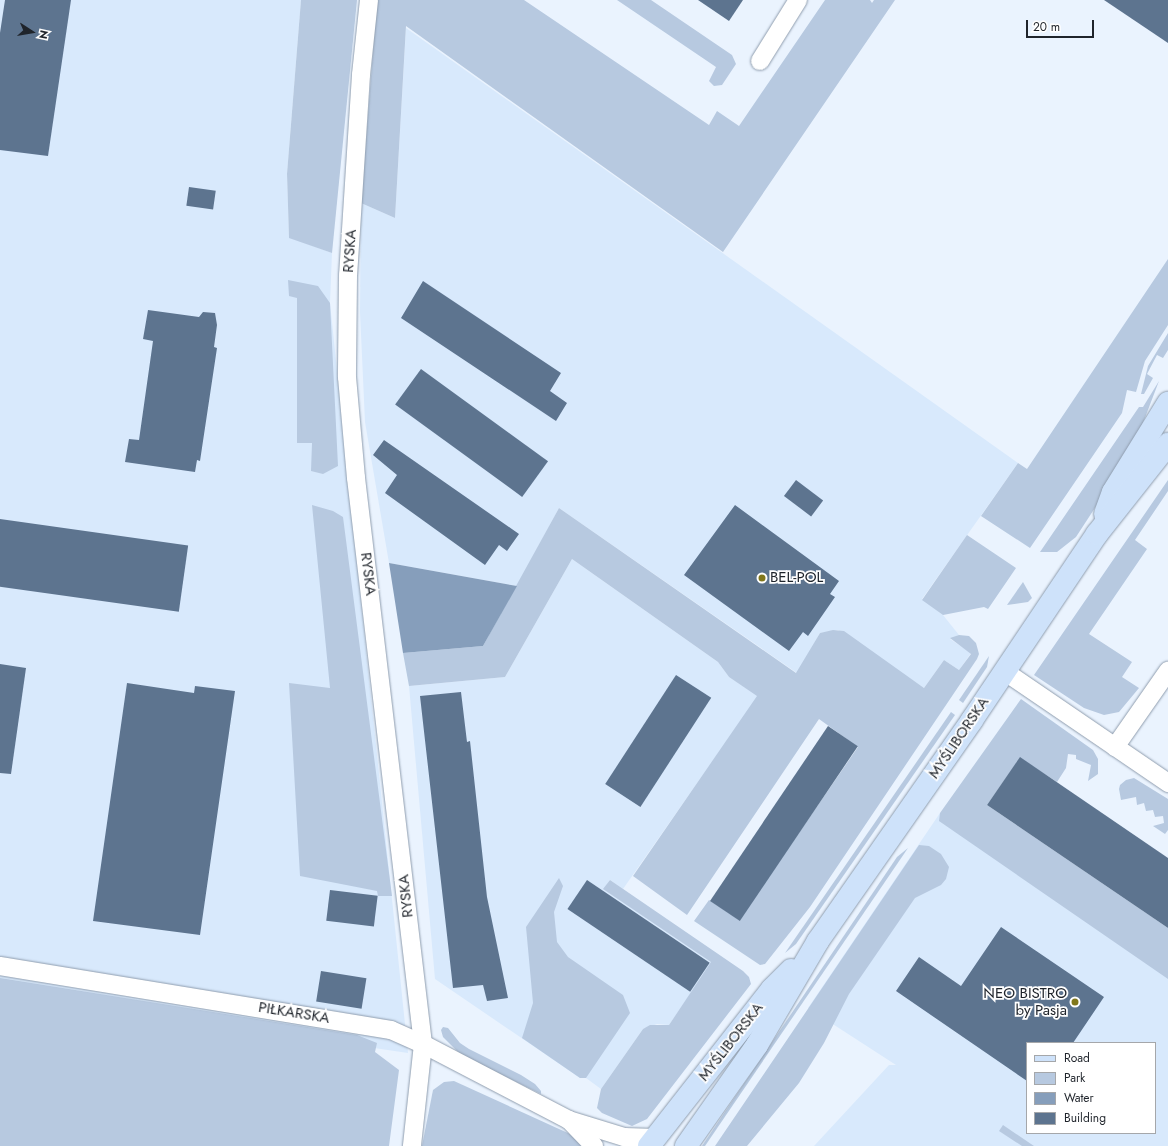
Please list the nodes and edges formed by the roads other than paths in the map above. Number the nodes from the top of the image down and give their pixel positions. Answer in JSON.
{"nodes":[{"id":1,"x":369,"y":0,"type":"edge"},
{"id":2,"x":798,"y":0,"type":"edge"},
{"id":3,"x":760,"y":61,"type":"dead end"},
{"id":4,"x":1168,"y":403,"type":"edge"},
{"id":5,"x":1168,"y":444,"type":"edge"},
{"id":6,"x":1097,"y":534,"type":"junction"},
{"id":7,"x":1004,"y":671,"type":"junction"},
{"id":8,"x":1168,"y":671,"type":"edge"},
{"id":9,"x":1115,"y":748,"type":"junction"},
{"id":10,"x":1168,"y":783,"type":"edge"},
{"id":11,"x":818,"y":941,"type":"junction"},
{"id":12,"x":0,"y":966,"type":"edge"},
{"id":13,"x":423,"y":1044,"type":"junction"},
{"id":14,"x":569,"y":1120,"type":"junction"},
{"id":15,"x":652,"y":1142,"type":"edge"},
{"id":16,"x":412,"y":1146,"type":"edge"},
{"id":17,"x":594,"y":1146,"type":"edge"},
{"id":18,"x":686,"y":1146,"type":"edge"}],
"edges":[{"from":1,"to":13,"type":"street","name":"RYSKA"},
{"from":2,"to":3,"type":"street"},
{"from":4,"to":6,"type":"main road","name":"MYŚLIBORSKA"},
{"from":5,"to":6,"type":"main road","name":"MYŚLIBORSKA"},
{"from":6,"to":7,"type":"main road","name":"MYŚLIBORSKA"},
{"from":7,"to":9,"type":"street"},
{"from":7,"to":11,"type":"main road","name":"MYŚLIBORSKA"},
{"from":8,"to":9,"type":"street"},
{"from":9,"to":10,"type":"street"},
{"from":11,"to":15,"type":"main road","name":"MYŚLIBORSKA"},
{"from":11,"to":18,"type":"main road","name":"MYŚLIBORSKA"},
{"from":12,"to":13,"type":"street","name":"PIŁKARSKA"},
{"from":13,"to":14,"type":"street","name":"PIŁKARSKA"},
{"from":13,"to":16,"type":"street","name":"RYSKA"},
{"from":14,"to":15,"type":"street","name":"PIŁKARSKA"},
{"from":14,"to":17,"type":"street","name":"PIŁKARSKA"}]}
